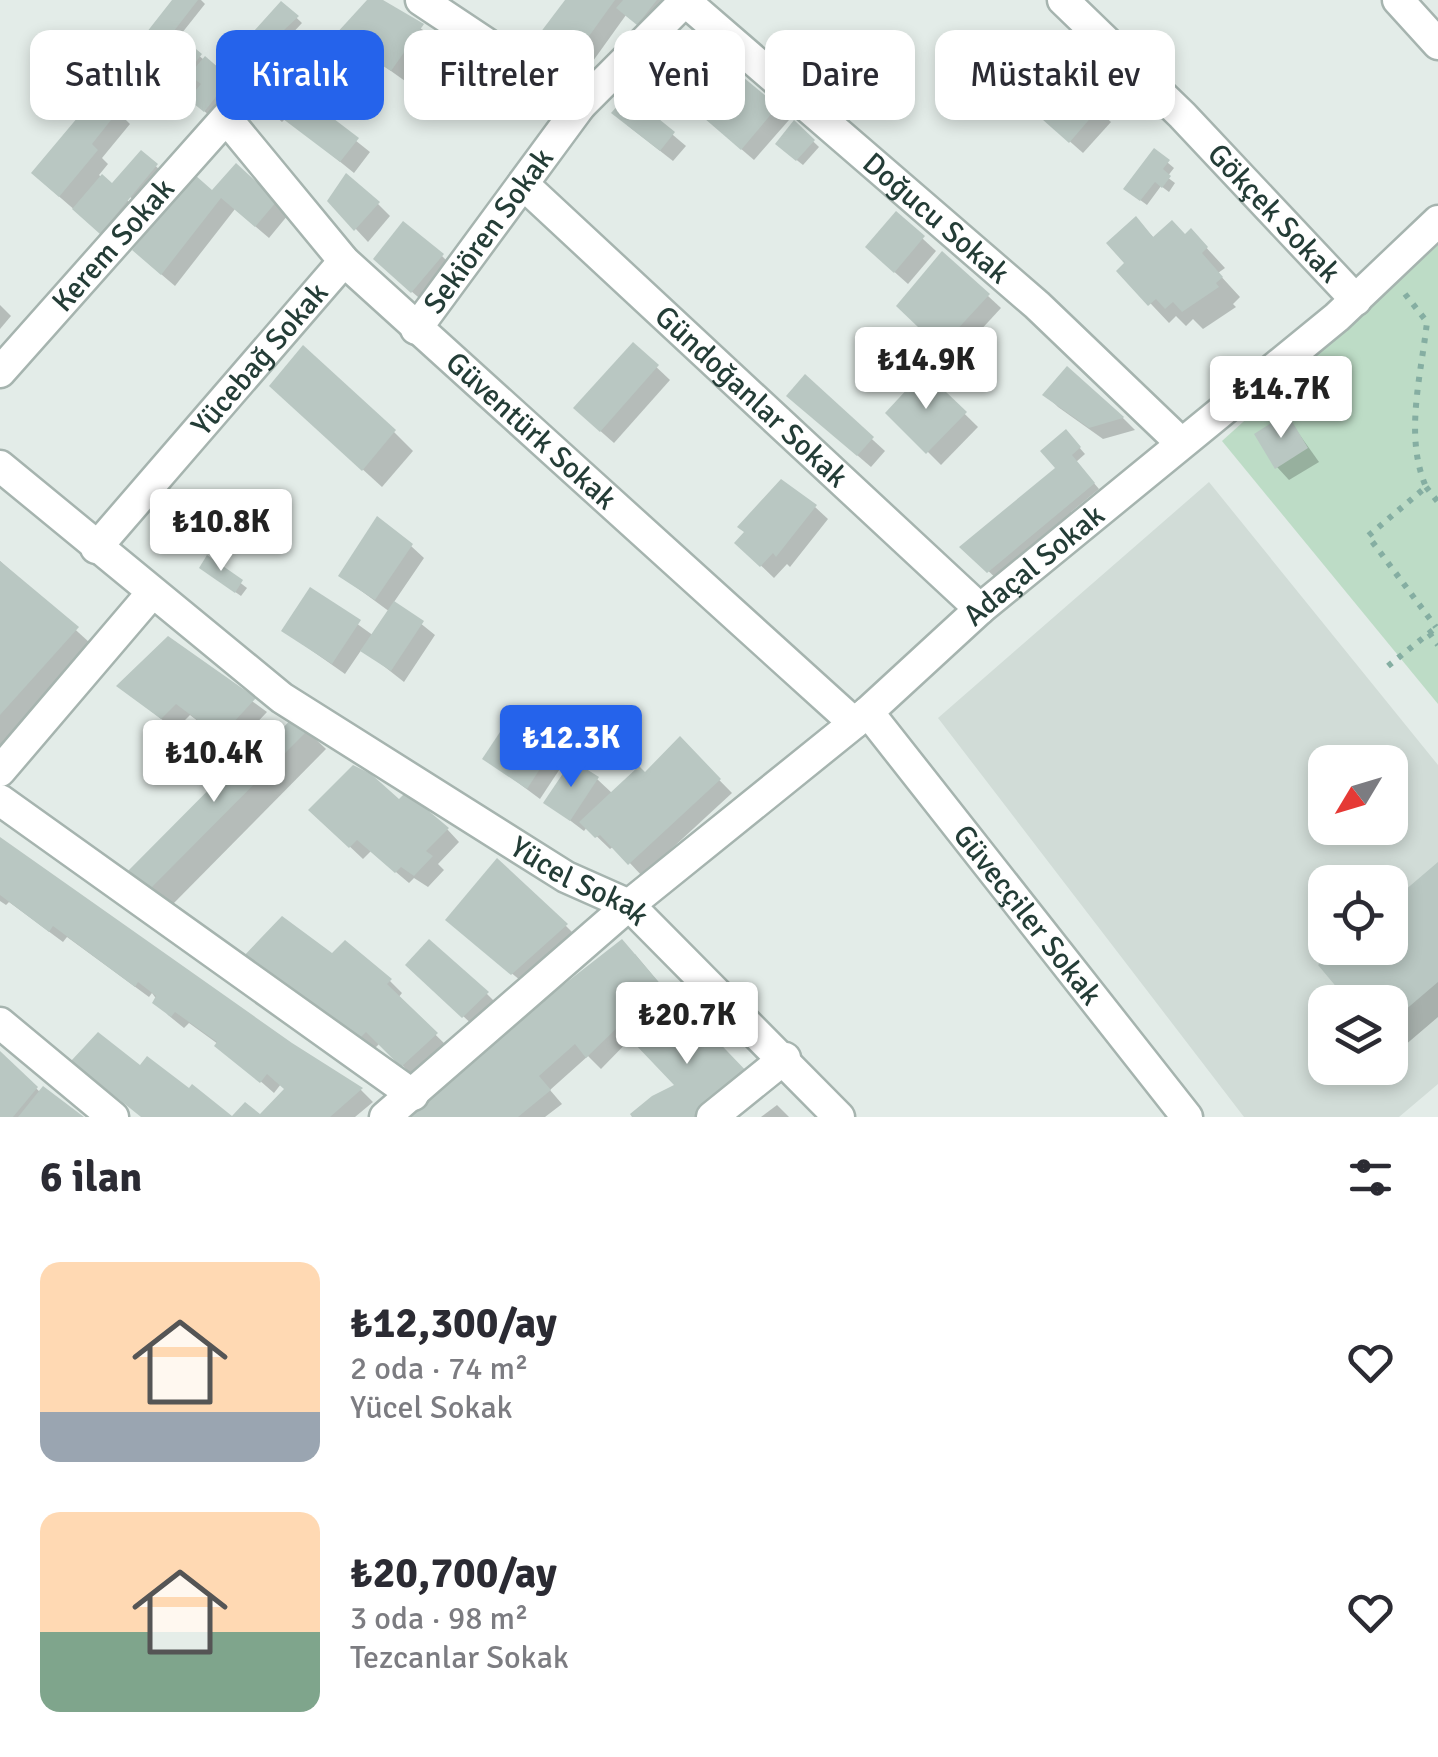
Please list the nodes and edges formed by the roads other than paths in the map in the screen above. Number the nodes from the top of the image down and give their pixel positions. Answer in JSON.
{"nodes":[{"id":1,"x":420,"y":0,"type":"edge"},
{"id":2,"x":686,"y":0,"type":"edge"},
{"id":3,"x":1063,"y":0,"type":"edge"},
{"id":4,"x":1398,"y":0,"type":"edge"},
{"id":5,"x":465,"y":30,"type":"edge"},
{"id":6,"x":1438,"y":44,"type":"edge"},
{"id":7,"x":594,"y":92,"type":"edge"},
{"id":8,"x":224,"y":120,"type":"edge"},
{"id":9,"x":228,"y":120,"type":"edge"},
{"id":10,"x":570,"y":120,"type":"edge"},
{"id":11,"x":522,"y":184,"type":"junction"},
{"id":12,"x":1438,"y":221,"type":"edge"},
{"id":13,"x":344,"y":261,"type":"junction"},
{"id":14,"x":1356,"y":300,"type":"junction"},
{"id":15,"x":416,"y":329,"type":"junction"},
{"id":16,"x":0,"y":372,"type":"edge"},
{"id":17,"x":1180,"y":442,"type":"junction"},
{"id":18,"x":0,"y":466,"type":"edge"},
{"id":19,"x":96,"y":548,"type":"junction"},
{"id":20,"x":151,"y":594,"type":"junction"},
{"id":21,"x":980,"y":608,"type":"junction"},
{"id":22,"x":860,"y":718,"type":"junction"},
{"id":23,"x":0,"y":771,"type":"edge"},
{"id":24,"x":0,"y":800,"type":"edge"},
{"id":25,"x":629,"y":905,"type":"junction"},
{"id":26,"x":0,"y":1023,"type":"edge"},
{"id":27,"x":785,"y":1058,"type":"junction"},
{"id":28,"x":413,"y":1095,"type":"junction"},
{"id":29,"x":113,"y":1117,"type":"edge"},
{"id":30,"x":384,"y":1117,"type":"edge"},
{"id":31,"x":712,"y":1117,"type":"edge"},
{"id":32,"x":840,"y":1117,"type":"edge"},
{"id":33,"x":1188,"y":1117,"type":"edge"}],
"edges":[{"from":1,"to":5,"type":"street"},
{"from":2,"to":7,"type":"street","name":"Sekiören Sokak"},
{"from":2,"to":17,"type":"street","name":"Doğucu Sokak"},
{"from":3,"to":14,"type":"street","name":"Gökçek Sokak"},
{"from":4,"to":6,"type":"street"},
{"from":8,"to":16,"type":"street","name":"Kerem Sokak"},
{"from":9,"to":13,"type":"street","name":"Güventürk Sokak"},
{"from":10,"to":11,"type":"street","name":"Sekiören Sokak"},
{"from":11,"to":15,"type":"street","name":"Sekiören Sokak"},
{"from":11,"to":21,"type":"street","name":"Gündoğanlar Sokak"},
{"from":12,"to":14,"type":"street","name":"Adaçal Sokak"},
{"from":13,"to":15,"type":"street","name":"Güventürk Sokak"},
{"from":13,"to":19,"type":"street","name":"Yücebağ Sokak"},
{"from":14,"to":17,"type":"street","name":"Adaçal Sokak"},
{"from":15,"to":22,"type":"street","name":"Güventürk Sokak"},
{"from":17,"to":21,"type":"street","name":"Adaçal Sokak"},
{"from":18,"to":19,"type":"street","name":"Yücel Sokak"},
{"from":19,"to":20,"type":"street","name":"Yücel Sokak"},
{"from":20,"to":23,"type":"street"},
{"from":20,"to":25,"type":"street","name":"Yücel Sokak"},
{"from":21,"to":22,"type":"street","name":"Adaçal Sokak"},
{"from":22,"to":25,"type":"street","name":"Adaçal Sokak"},
{"from":22,"to":33,"type":"street","name":"Güvecçiler Sokak"},
{"from":24,"to":28,"type":"street"},
{"from":25,"to":27,"type":"street","name":"Yücel Sokak"},
{"from":25,"to":28,"type":"street","name":"Adaçal Sokak"},
{"from":26,"to":29,"type":"street"},
{"from":27,"to":31,"type":"street"},
{"from":27,"to":32,"type":"street","name":"Yücel Sokak"},
{"from":28,"to":30,"type":"street","name":"Adaçal Sokak"}]}
